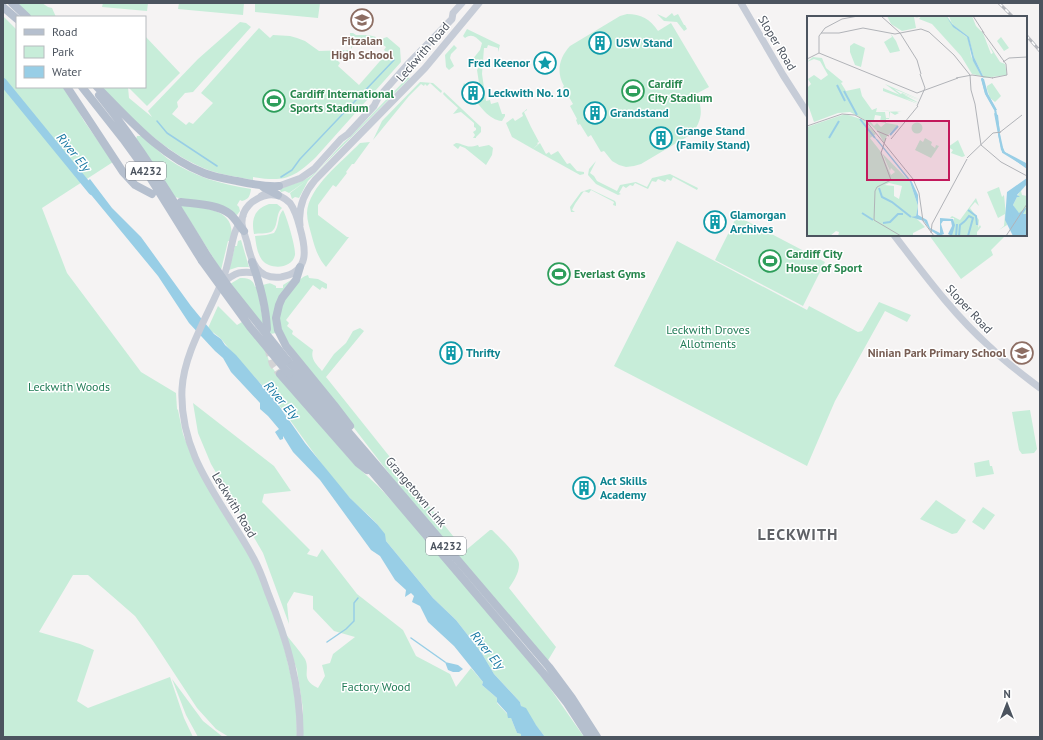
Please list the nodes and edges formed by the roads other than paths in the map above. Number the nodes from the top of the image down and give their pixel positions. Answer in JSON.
{"nodes":[{"id":1,"x":12,"y":3,"type":"edge"},
{"id":2,"x":462,"y":3,"type":"edge"},
{"id":3,"x":479,"y":3,"type":"edge"},
{"id":4,"x":741,"y":3,"type":"edge"},
{"id":5,"x":3,"y":7,"type":"edge"},
{"id":6,"x":26,"y":16,"type":"edge"},
{"id":7,"x":16,"y":18,"type":"edge"},
{"id":8,"x":68,"y":88,"type":"edge"},
{"id":9,"x":83,"y":88,"type":"edge"},
{"id":10,"x":93,"y":88,"type":"edge"},
{"id":11,"x":98,"y":88,"type":"edge"},
{"id":12,"x":807,"y":112,"type":"edge"},
{"id":13,"x":260,"y":186,"type":"junction"},
{"id":14,"x":279,"y":186,"type":"junction"},
{"id":15,"x":270,"y":191,"type":"junction"},
{"id":16,"x":152,"y":194,"type":"dead end"},
{"id":17,"x":261,"y":196,"type":"junction"},
{"id":18,"x":278,"y":196,"type":"junction"},
{"id":19,"x":181,"y":202,"type":"dead end"},
{"id":20,"x":300,"y":225,"type":"junction"},
{"id":21,"x":241,"y":228,"type":"junction"},
{"id":22,"x":895,"y":236,"type":"edge"},
{"id":23,"x":205,"y":259,"type":"junction"},
{"id":24,"x":252,"y":262,"type":"joint"},
{"id":25,"x":300,"y":266,"type":"junction"},
{"id":26,"x":260,"y":273,"type":"junction"},
{"id":27,"x":220,"y":285,"type":"junction"},
{"id":28,"x":267,"y":329,"type":"dead end"},
{"id":29,"x":280,"y":374,"type":"tunnel mouth"},
{"id":30,"x":1040,"y":388,"type":"edge"},
{"id":31,"x":369,"y":455,"type":"junction"},
{"id":32,"x":382,"y":482,"type":"junction"},
{"id":33,"x":300,"y":737,"type":"edge"},
{"id":34,"x":589,"y":737,"type":"edge"},
{"id":35,"x":597,"y":737,"type":"edge"}],
"edges":[{"from":1,"to":6,"type":"main road"},
{"from":2,"to":14,"type":"main road","name":"Leckwith Road"},
{"from":3,"to":20,"type":"main road","name":"Leckwith Road"},
{"from":4,"to":12,"type":"main road","name":"Sloper Road"},
{"from":5,"to":7,"type":"main road"},
{"from":8,"to":16,"type":"main road"},
{"from":9,"to":23,"type":"main road","number":"A4232"},
{"from":10,"to":23,"type":"main road","number":"A4232"},
{"from":11,"to":13,"type":"main road"},
{"from":13,"to":14,"type":"main road"},
{"from":13,"to":15,"type":"main road"},
{"from":14,"to":15,"type":"main road","name":"Leckwith Road"},
{"from":15,"to":17,"type":"main road","name":"Leckwith Road"},
{"from":15,"to":18,"type":"main road"},
{"from":17,"to":18,"type":"main road"},
{"from":17,"to":21,"type":"main road","name":"Leckwith Road"},
{"from":18,"to":20,"type":"main road"},
{"from":19,"to":21,"type":"main road"},
{"from":20,"to":25,"type":"main road"},
{"from":21,"to":24,"type":"main road"},
{"from":21,"to":27,"type":"main road","name":"Leckwith Road"},
{"from":22,"to":30,"type":"main road","name":"Sloper Road"},
{"from":23,"to":31,"type":"main road","name":"Grangetown Link","number":"A4232","bridge":true},
{"from":23,"to":32,"type":"main road","name":"Grangetown Link","number":"A4232","bridge":true},
{"from":24,"to":26,"type":"main road"},
{"from":25,"to":26,"type":"main road"},
{"from":25,"to":31,"type":"main road"},
{"from":26,"to":27,"type":"main road"},
{"from":26,"to":28,"type":"main road"},
{"from":27,"to":33,"type":"main road","name":"Leckwith Road"},
{"from":29,"to":32,"type":"main road"},
{"from":31,"to":35,"type":"main road","name":"Grangetown Link","number":"A4232"},
{"from":32,"to":34,"type":"main road","name":"Grangetown Link","number":"A4232"}]}
